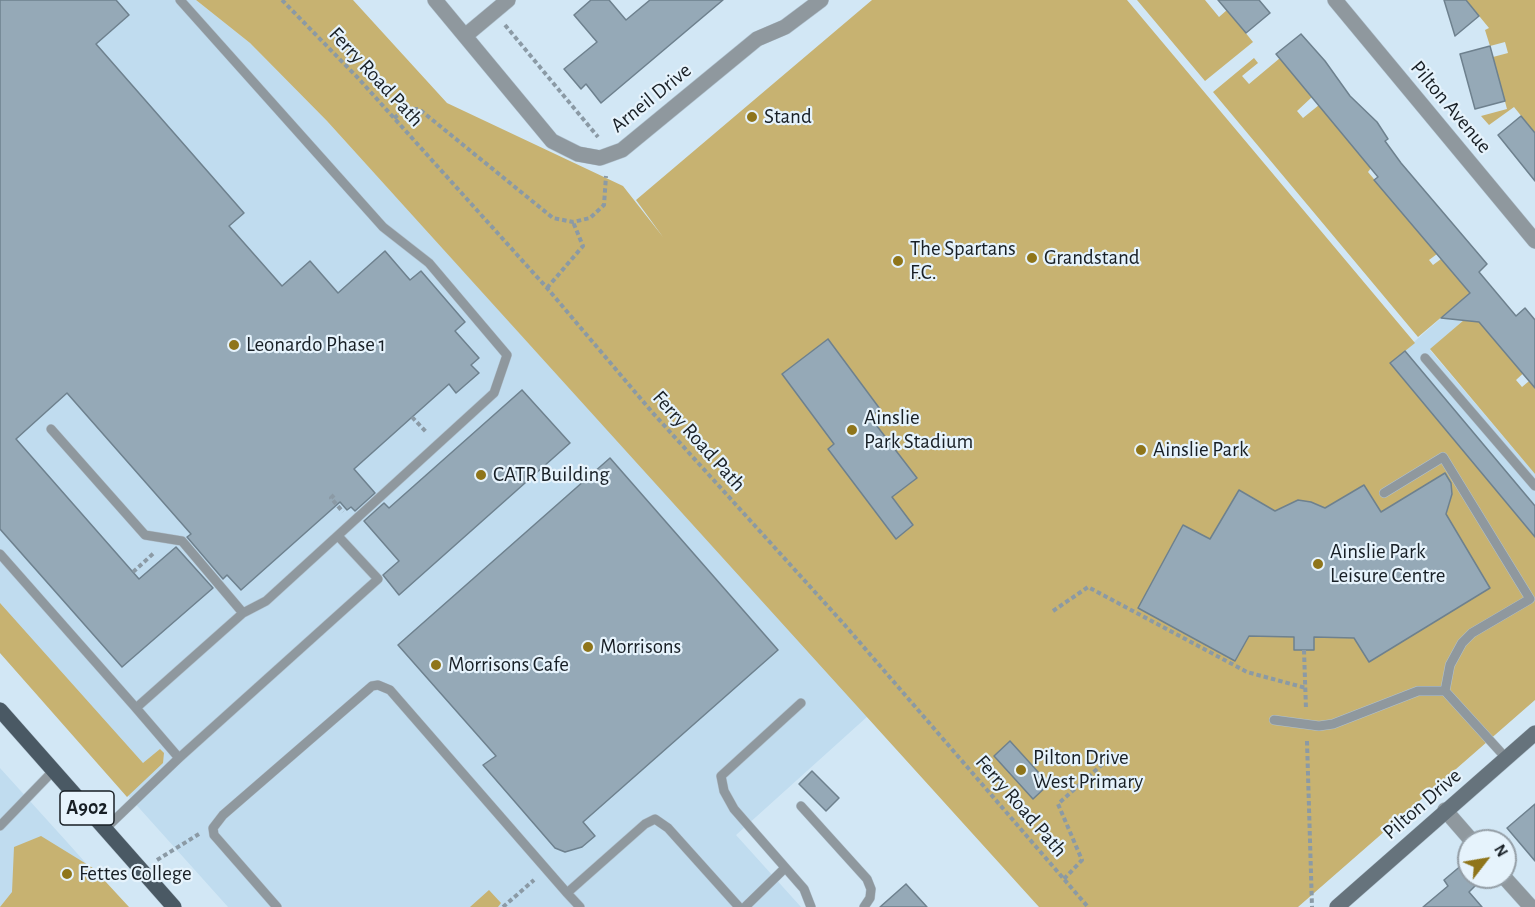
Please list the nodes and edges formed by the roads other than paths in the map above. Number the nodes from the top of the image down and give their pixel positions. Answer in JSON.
{"nodes":[{"id":1,"x":180,"y":0,"type":"edge"},
{"id":2,"x":435,"y":0,"type":"edge"},
{"id":3,"x":508,"y":0,"type":"edge"},
{"id":4,"x":821,"y":0,"type":"edge"},
{"id":5,"x":1335,"y":0,"type":"edge"},
{"id":6,"x":465,"y":36,"type":"junction"},
{"id":7,"x":1535,"y":241,"type":"edge"},
{"id":8,"x":1425,"y":358,"type":"dead end"},
{"id":9,"x":51,"y":429,"type":"dead end"},
{"id":10,"x":1535,"y":486,"type":"edge"},
{"id":11,"x":1384,"y":493,"type":"dead end"},
{"id":12,"x":338,"y":536,"type":"junction"},
{"id":13,"x":0,"y":554,"type":"edge"},
{"id":14,"x":243,"y":612,"type":"junction"},
{"id":15,"x":1445,"y":691,"type":"junction"},
{"id":16,"x":801,"y":702,"type":"dead end"},
{"id":17,"x":136,"y":708,"type":"junction"},
{"id":18,"x":0,"y":710,"type":"edge"},
{"id":19,"x":1274,"y":720,"type":"dead end"},
{"id":20,"x":1535,"y":733,"type":"edge"},
{"id":21,"x":179,"y":758,"type":"junction"},
{"id":22,"x":1506,"y":758,"type":"junction"},
{"id":23,"x":54,"y":770,"type":"junction"},
{"id":24,"x":801,"y":806,"type":"dead end"},
{"id":25,"x":1445,"y":810,"type":"junction"},
{"id":26,"x":0,"y":826,"type":"edge"},
{"id":27,"x":105,"y":829,"type":"junction"},
{"id":28,"x":1462,"y":829,"type":"edge"},
{"id":29,"x":785,"y":868,"type":"junction"},
{"id":30,"x":1515,"y":889,"type":"edge"},
{"id":31,"x":567,"y":893,"type":"junction"},
{"id":32,"x":174,"y":907,"type":"edge"},
{"id":33,"x":277,"y":907,"type":"edge"},
{"id":34,"x":580,"y":907,"type":"edge"},
{"id":35,"x":739,"y":907,"type":"edge"},
{"id":36,"x":745,"y":907,"type":"edge"},
{"id":37,"x":811,"y":907,"type":"edge"},
{"id":38,"x":864,"y":907,"type":"edge"},
{"id":39,"x":1337,"y":907,"type":"edge"},
{"id":40,"x":1531,"y":907,"type":"edge"}],
"edges":[{"from":1,"to":12,"type":"lane"},
{"from":2,"to":6,"type":"street","name":"Arneil Drive"},
{"from":3,"to":6,"type":"street"},
{"from":4,"to":6,"type":"street","name":"Arneil Drive"},
{"from":5,"to":7,"type":"street","name":"Pilton Avenue"},
{"from":8,"to":10,"type":"lane"},
{"from":9,"to":14,"type":"lane"},
{"from":11,"to":15,"type":"lane"},
{"from":12,"to":14,"type":"lane"},
{"from":12,"to":21,"type":"lane"},
{"from":13,"to":17,"type":"lane"},
{"from":14,"to":17,"type":"lane"},
{"from":15,"to":19,"type":"lane"},
{"from":15,"to":22,"type":"lane"},
{"from":16,"to":29,"type":"lane"},
{"from":17,"to":21,"type":"lane"},
{"from":18,"to":23,"type":"main road","number":"A902"},
{"from":20,"to":22,"type":"street","name":"Pilton Drive"},
{"from":21,"to":27,"type":"lane"},
{"from":22,"to":25,"type":"street","name":"Pilton Drive"},
{"from":23,"to":26,"type":"lane"},
{"from":23,"to":27,"type":"main road","number":"A902"},
{"from":24,"to":38,"type":"lane"},
{"from":25,"to":28,"type":"street"},
{"from":25,"to":39,"type":"street","name":"Pilton Drive"},
{"from":27,"to":32,"type":"main road","number":"A902"},
{"from":29,"to":36,"type":"lane"},
{"from":29,"to":37,"type":"lane"},
{"from":30,"to":40,"type":"street"},
{"from":31,"to":33,"type":"lane"},
{"from":31,"to":34,"type":"lane"},
{"from":31,"to":35,"type":"lane"}]}
